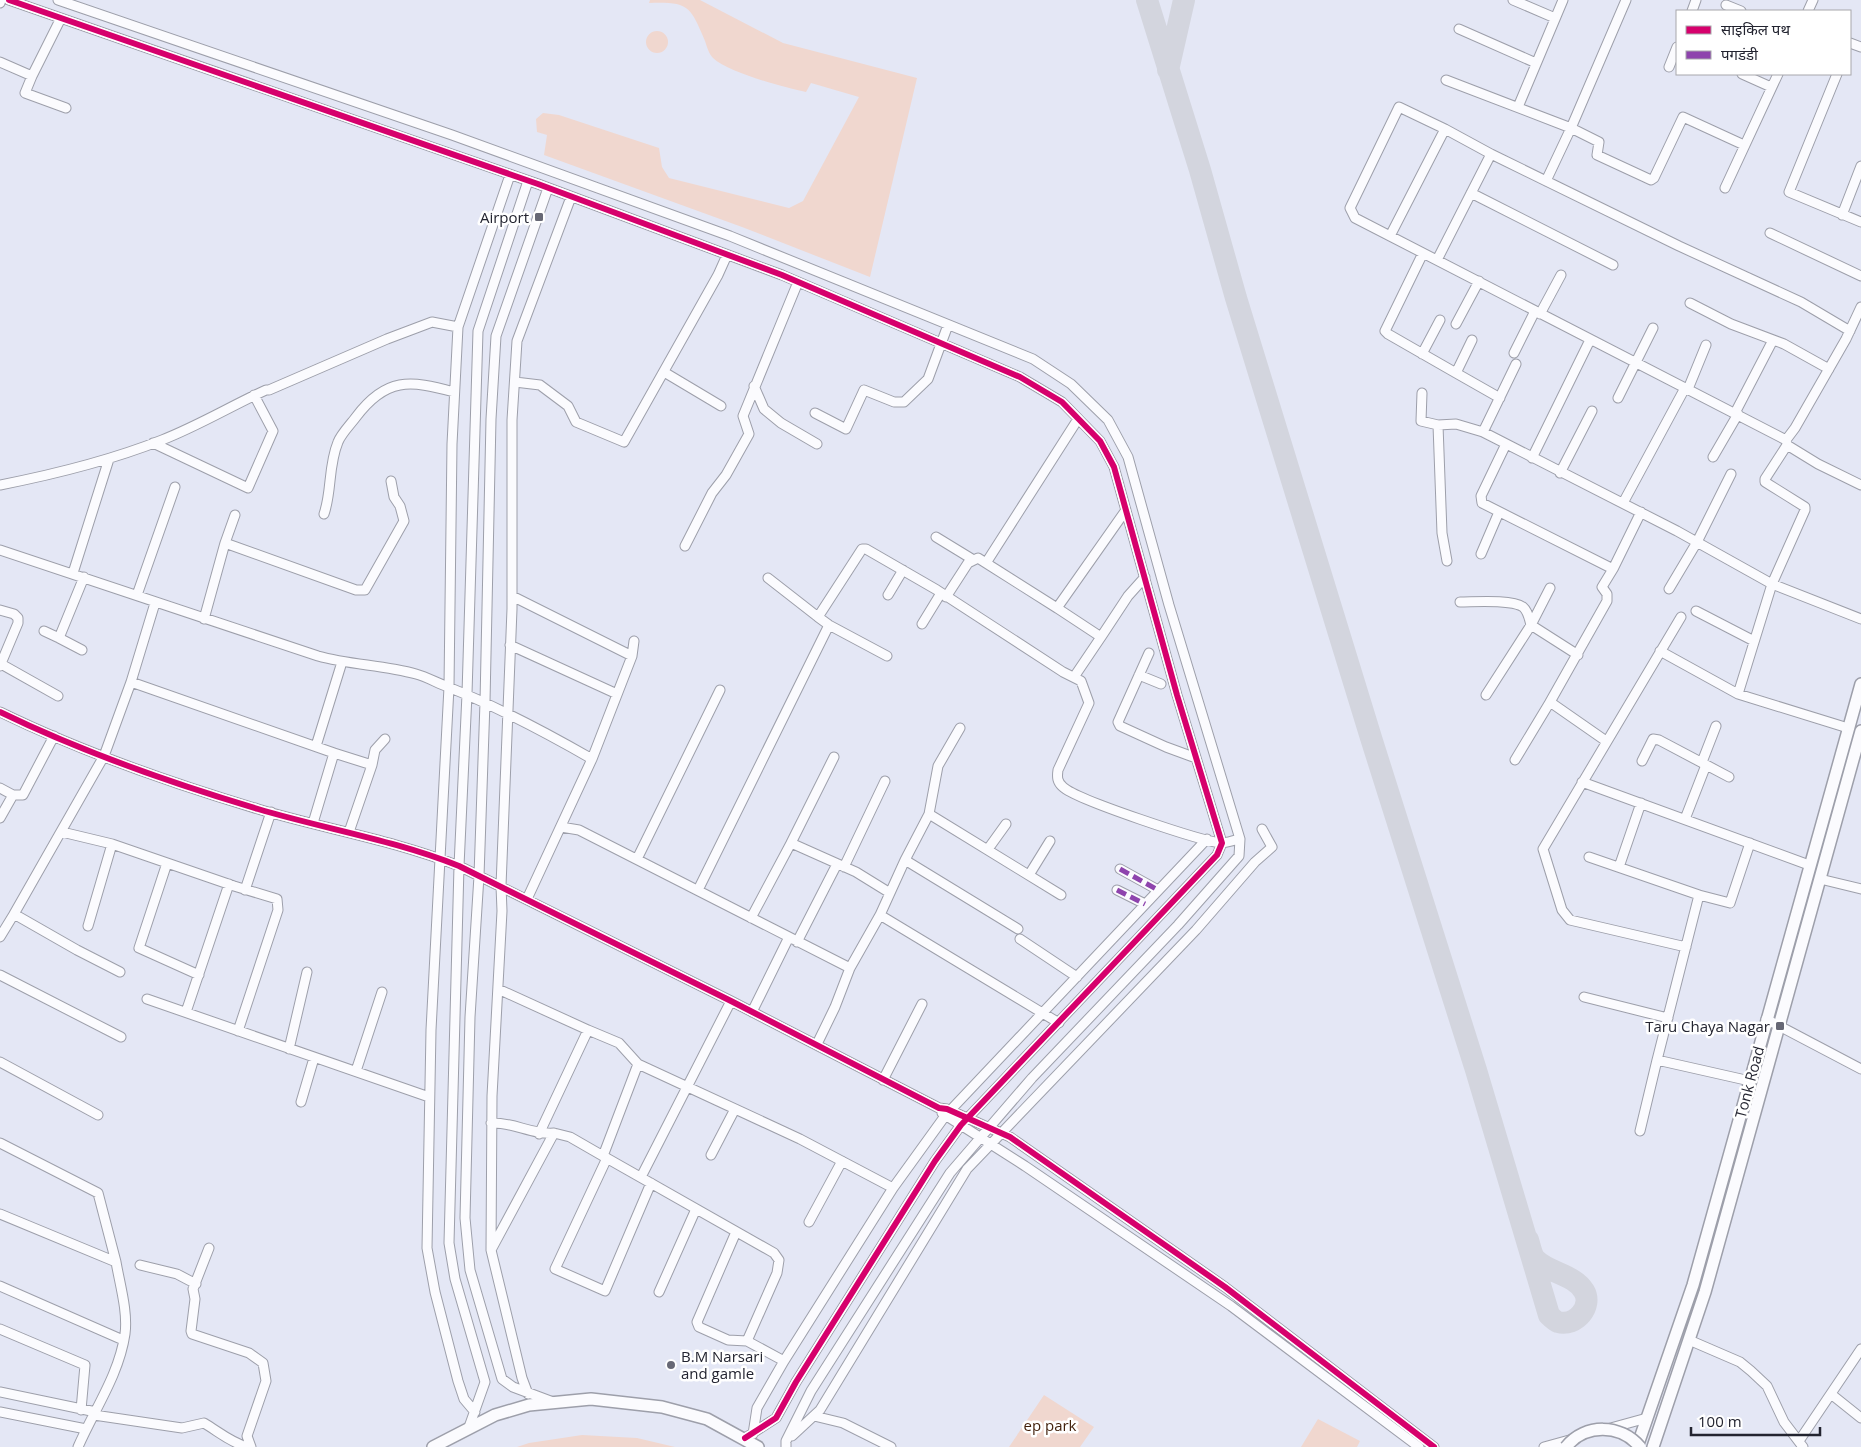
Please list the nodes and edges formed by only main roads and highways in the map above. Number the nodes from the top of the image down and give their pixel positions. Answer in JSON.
{"nodes":[{"id":1,"x":1861,"y":684,"type":"edge"},
{"id":2,"x":1861,"y":731,"type":"edge"},
{"id":3,"x":433,"y":1447,"type":"edge"},
{"id":4,"x":758,"y":1447,"type":"edge"},
{"id":5,"x":1566,"y":1447,"type":"edge"},
{"id":6,"x":1638,"y":1447,"type":"edge"},
{"id":7,"x":1652,"y":1447,"type":"edge"}],
"edges":[{"from":1,"to":6,"type":"main road","name":"Tonk Road"},
{"from":2,"to":7,"type":"main road","name":"Tonk Road"},
{"from":3,"to":4,"type":"main road"},
{"from":5,"to":6,"type":"main road","bridge":true}]}
